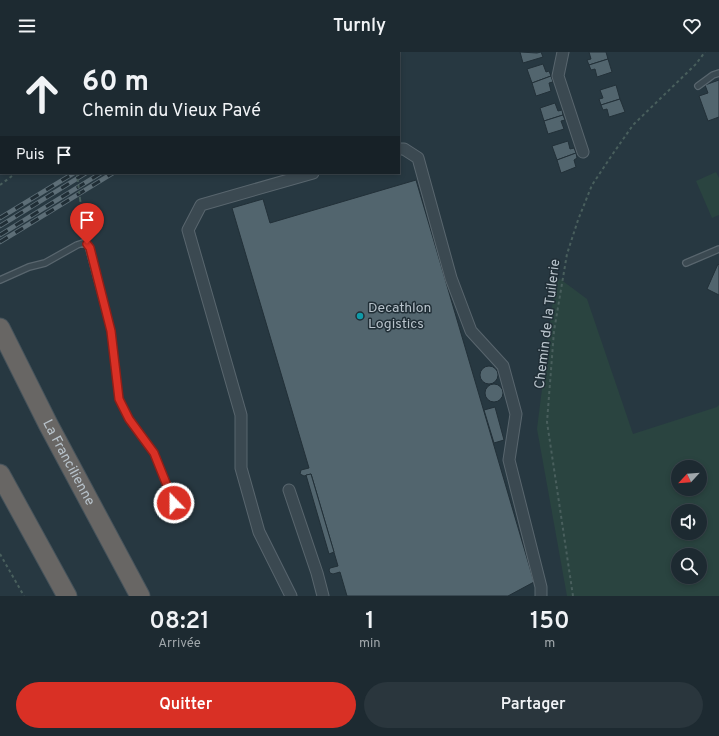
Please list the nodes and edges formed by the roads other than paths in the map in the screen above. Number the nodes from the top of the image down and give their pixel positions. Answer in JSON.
{"nodes":[{"id":1,"x":563,"y":52,"type":"edge"},
{"id":2,"x":719,"y":73,"type":"edge"},
{"id":3,"x":698,"y":86,"type":"dead end"},
{"id":4,"x":400,"y":149,"type":"edge"},
{"id":5,"x":583,"y":152,"type":"dead end"},
{"id":6,"x":310,"y":174,"type":"edge"},
{"id":7,"x":719,"y":249,"type":"edge"},
{"id":8,"x":686,"y":263,"type":"dead end"},
{"id":9,"x":0,"y":280,"type":"edge"},
{"id":10,"x":0,"y":328,"type":"edge"},
{"id":11,"x":0,"y":474,"type":"edge"},
{"id":12,"x":289,"y":490,"type":"dead end"},
{"id":13,"x":174,"y":503,"type":"dead end"},
{"id":14,"x":67,"y":596,"type":"edge"},
{"id":15,"x":140,"y":596,"type":"edge"},
{"id":16,"x":291,"y":596,"type":"edge"},
{"id":17,"x":322,"y":596,"type":"edge"},
{"id":18,"x":541,"y":596,"type":"edge"}],
"edges":[{"from":1,"to":5,"type":"street"},
{"from":2,"to":3,"type":"lane"},
{"from":4,"to":18,"type":"street"},
{"from":6,"to":16,"type":"street"},
{"from":7,"to":8,"type":"lane"},
{"from":9,"to":13,"type":"lane"},
{"from":10,"to":15,"type":"highway","name":"La Francilienne"},
{"from":11,"to":14,"type":"highway"},
{"from":12,"to":17,"type":"street"}]}
